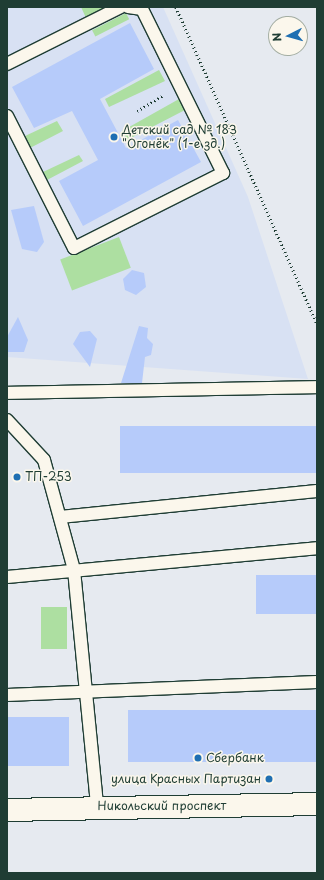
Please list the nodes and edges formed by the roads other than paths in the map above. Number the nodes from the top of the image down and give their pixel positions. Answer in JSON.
{"nodes":[{"id":1,"x":121,"y":7,"type":"edge"},
{"id":2,"x":128,"y":7,"type":"edge"},
{"id":3,"x":7,"y":64,"type":"edge"},
{"id":4,"x":7,"y":116,"type":"edge"},
{"id":5,"x":317,"y":386,"type":"edge"},
{"id":6,"x":7,"y":393,"type":"edge"},
{"id":7,"x":7,"y":420,"type":"edge"},
{"id":8,"x":317,"y":491,"type":"edge"},
{"id":9,"x":60,"y":517,"type":"junction"},
{"id":10,"x":317,"y":548,"type":"edge"},
{"id":11,"x":74,"y":570,"type":"junction"},
{"id":12,"x":7,"y":577,"type":"edge"},
{"id":13,"x":317,"y":682,"type":"edge"},
{"id":14,"x":86,"y":693,"type":"junction"},
{"id":15,"x":7,"y":695,"type":"edge"},
{"id":16,"x":317,"y":804,"type":"edge"},
{"id":17,"x":98,"y":806,"type":"junction"},
{"id":18,"x":7,"y":810,"type":"edge"}],
"edges":[{"from":1,"to":3,"type":"lane"},
{"from":2,"to":4,"type":"lane"},
{"from":5,"to":6,"type":"lane"},
{"from":7,"to":9,"type":"lane"},
{"from":8,"to":9,"type":"lane"},
{"from":9,"to":11,"type":"lane"},
{"from":10,"to":11,"type":"lane"},
{"from":11,"to":12,"type":"lane"},
{"from":11,"to":14,"type":"lane"},
{"from":13,"to":14,"type":"lane"},
{"from":14,"to":15,"type":"lane"},
{"from":14,"to":17,"type":"lane"},
{"from":16,"to":17,"type":"main road","name":"Никольский проспект"},
{"from":17,"to":18,"type":"main road","name":"Никольский проспект"}]}
